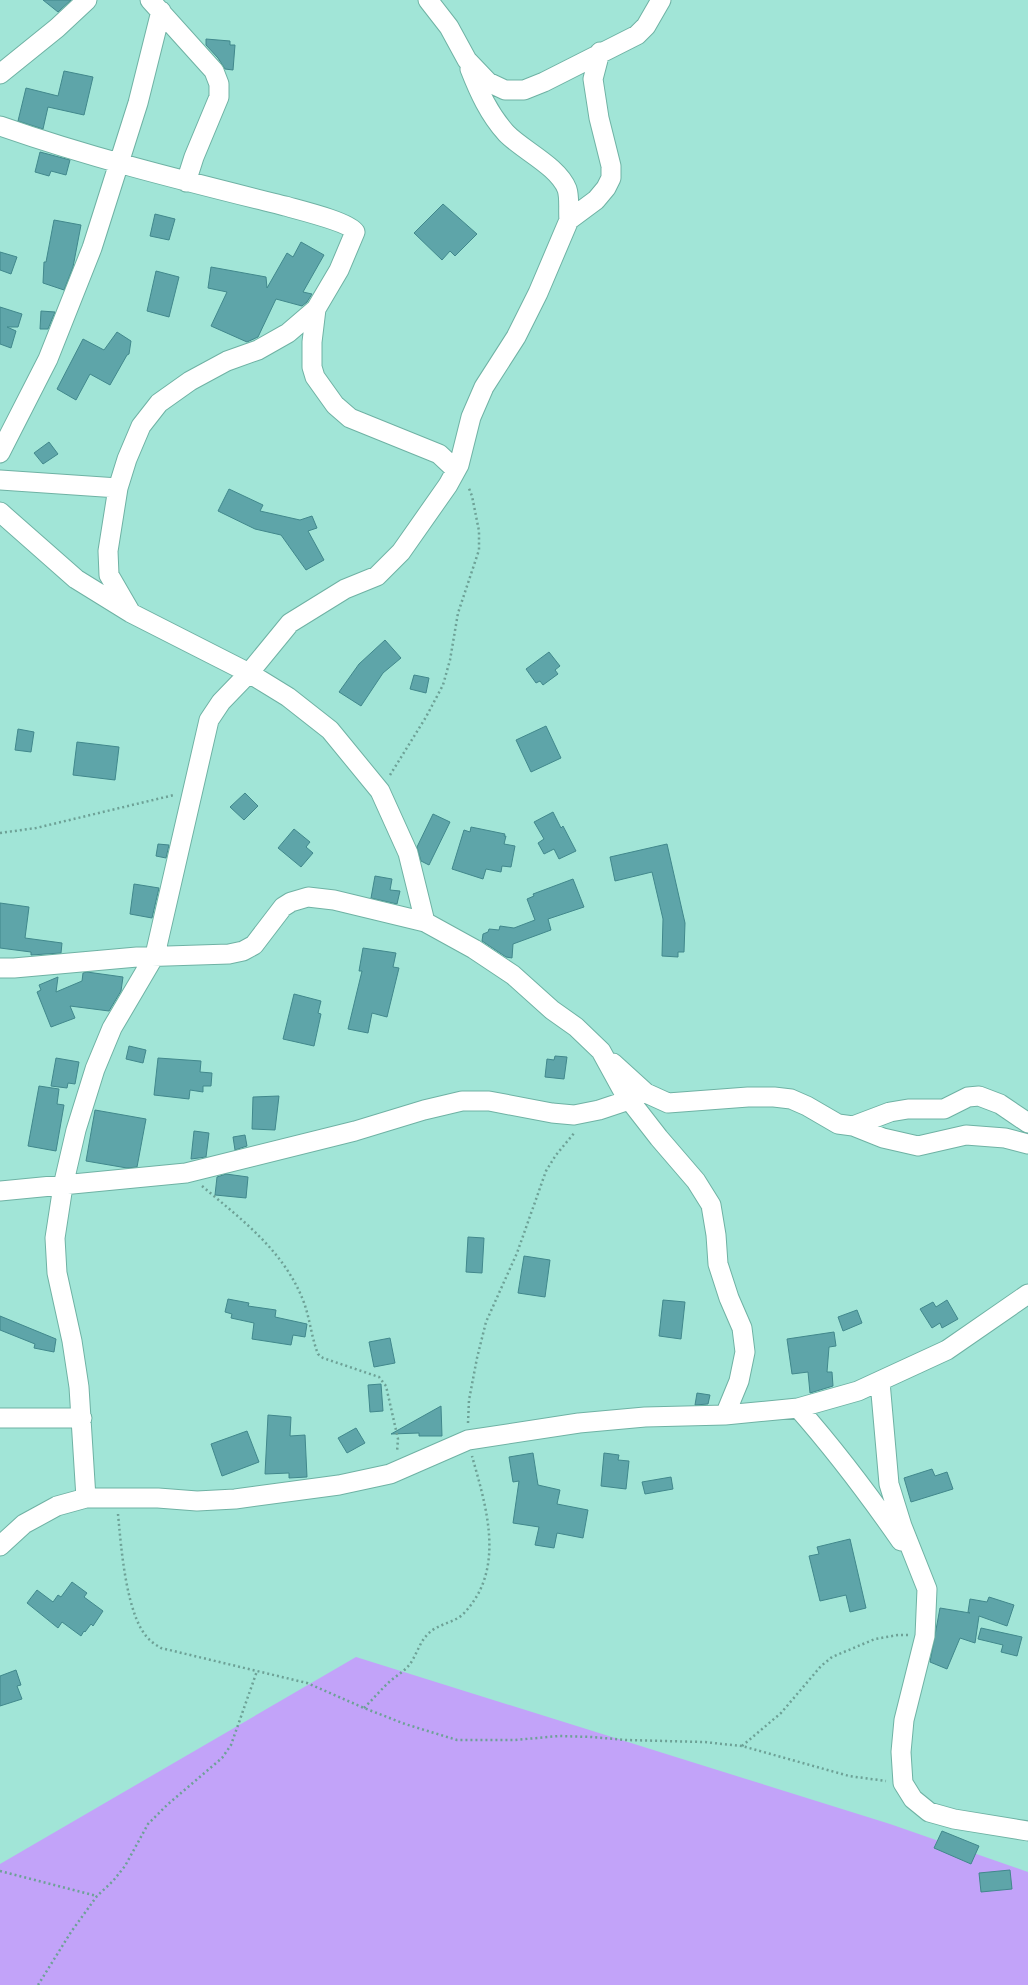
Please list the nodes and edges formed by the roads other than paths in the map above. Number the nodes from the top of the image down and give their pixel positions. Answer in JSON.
{"nodes":[{"id":1,"x":87,"y":0,"type":"edge"},
{"id":2,"x":428,"y":0,"type":"edge"},
{"id":3,"x":661,"y":0,"type":"edge"},
{"id":4,"x":156,"y":6,"type":"edge"},
{"id":5,"x":600,"y":52,"type":"junction"},
{"id":6,"x":467,"y":60,"type":"junction"},
{"id":7,"x":0,"y":74,"type":"edge"},
{"id":8,"x":0,"y":126,"type":"edge"},
{"id":9,"x":118,"y":164,"type":"junction"},
{"id":10,"x":186,"y":182,"type":"junction"},
{"id":11,"x":569,"y":220,"type":"junction"},
{"id":12,"x":316,"y":309,"type":"junction"},
{"id":13,"x":0,"y":453,"type":"edge"},
{"id":14,"x":458,"y":468,"type":"junction"},
{"id":15,"x":0,"y":480,"type":"edge"},
{"id":16,"x":118,"y":488,"type":"junction"},
{"id":17,"x":0,"y":512,"type":"edge"},
{"id":18,"x":131,"y":612,"type":"junction"},
{"id":19,"x":249,"y":673,"type":"junction"},
{"id":20,"x":424,"y":922,"type":"junction"},
{"id":21,"x":155,"y":955,"type":"junction"},
{"id":22,"x":0,"y":968,"type":"edge"},
{"id":23,"x":601,"y":1051,"type":"junction"},
{"id":24,"x":629,"y":1100,"type":"junction"},
{"id":25,"x":1028,"y":1124,"type":"edge"},
{"id":26,"x":853,"y":1126,"type":"junction"},
{"id":27,"x":1028,"y":1144,"type":"edge"},
{"id":28,"x":63,"y":1186,"type":"junction"},
{"id":29,"x":0,"y":1191,"type":"edge"},
{"id":30,"x":1028,"y":1294,"type":"edge"},
{"id":31,"x":880,"y":1382,"type":"junction"},
{"id":32,"x":798,"y":1408,"type":"junction"},
{"id":33,"x":725,"y":1415,"type":"junction"},
{"id":34,"x":0,"y":1418,"type":"edge"},
{"id":35,"x":82,"y":1418,"type":"junction"},
{"id":36,"x":86,"y":1498,"type":"junction"},
{"id":37,"x":0,"y":1546,"type":"edge"},
{"id":38,"x":917,"y":1565,"type":"junction"},
{"id":39,"x":1028,"y":1831,"type":"edge"}],
"edges":[{"from":1,"to":7,"type":"street"},
{"from":2,"to":6,"type":"street"},
{"from":3,"to":5,"type":"street"},
{"from":4,"to":9,"type":"street"},
{"from":4,"to":10,"type":"street"},
{"from":5,"to":6,"type":"street"},
{"from":5,"to":11,"type":"street"},
{"from":6,"to":11,"type":"street"},
{"from":8,"to":9,"type":"street"},
{"from":9,"to":10,"type":"street"},
{"from":9,"to":13,"type":"street"},
{"from":10,"to":12,"type":"street"},
{"from":11,"to":14,"type":"street"},
{"from":12,"to":14,"type":"street"},
{"from":12,"to":16,"type":"street"},
{"from":14,"to":19,"type":"street"},
{"from":15,"to":16,"type":"street"},
{"from":16,"to":18,"type":"street"},
{"from":17,"to":18,"type":"street"},
{"from":18,"to":19,"type":"street"},
{"from":19,"to":20,"type":"street"},
{"from":19,"to":21,"type":"street"},
{"from":20,"to":21,"type":"street"},
{"from":20,"to":23,"type":"street"},
{"from":21,"to":22,"type":"street"},
{"from":21,"to":28,"type":"street"},
{"from":23,"to":24,"type":"street"},
{"from":23,"to":26,"type":"street"},
{"from":24,"to":28,"type":"street"},
{"from":24,"to":33,"type":"street"},
{"from":25,"to":26,"type":"street"},
{"from":26,"to":27,"type":"street"},
{"from":28,"to":29,"type":"street"},
{"from":28,"to":35,"type":"street"},
{"from":30,"to":31,"type":"street"},
{"from":31,"to":32,"type":"street"},
{"from":31,"to":38,"type":"street"},
{"from":32,"to":33,"type":"street"},
{"from":32,"to":38,"type":"street"},
{"from":33,"to":36,"type":"street"},
{"from":34,"to":35,"type":"street"},
{"from":35,"to":36,"type":"street"},
{"from":36,"to":37,"type":"street"},
{"from":38,"to":39,"type":"street"}]}
